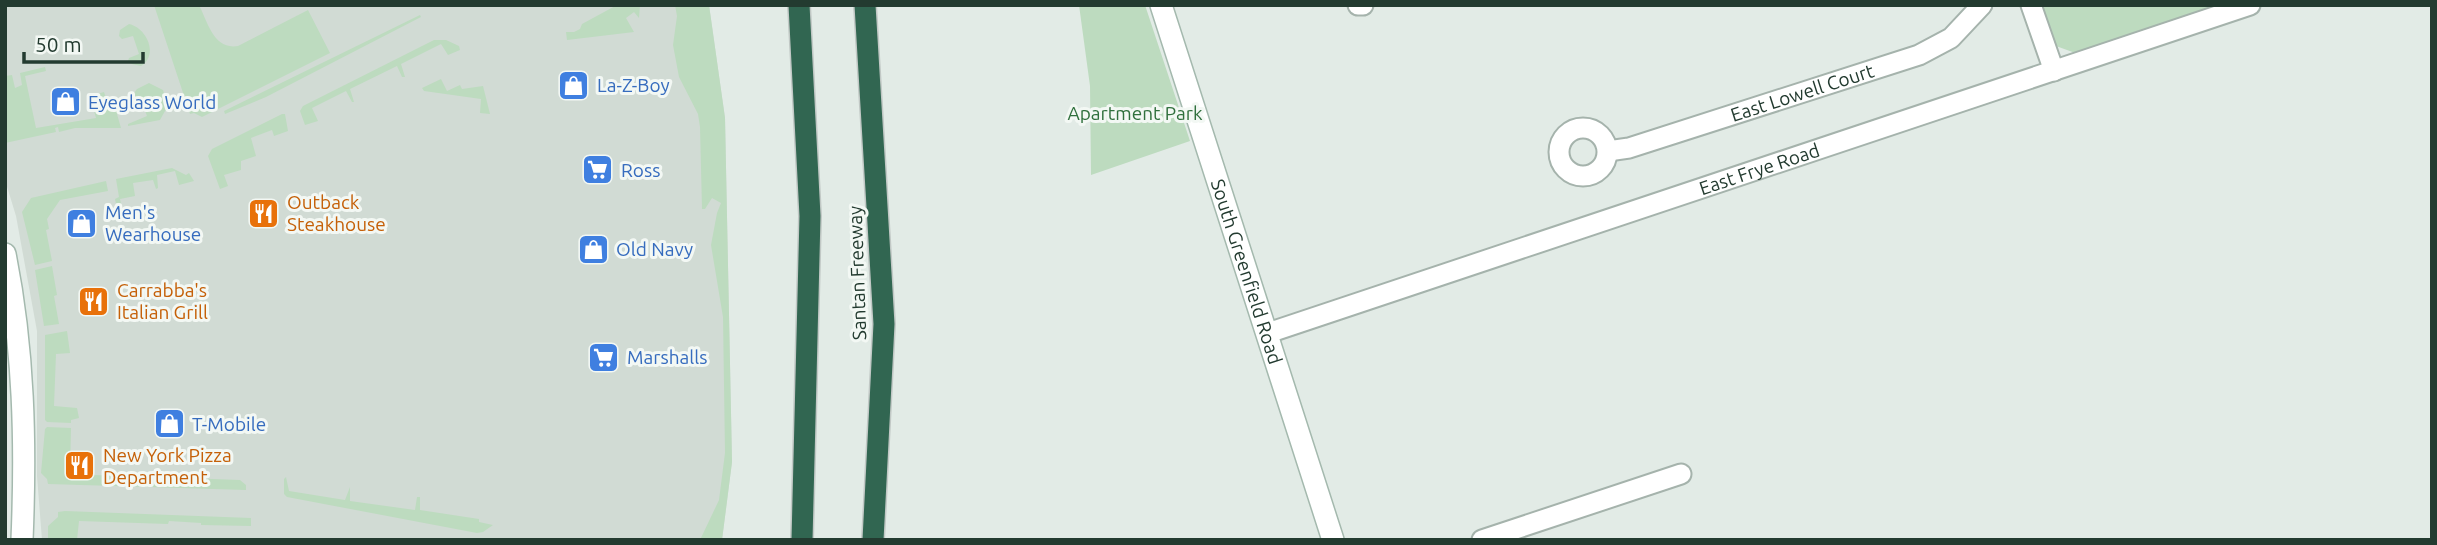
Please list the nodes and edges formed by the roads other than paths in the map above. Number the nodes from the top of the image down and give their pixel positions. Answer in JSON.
{"nodes":[{"id":1,"x":799,"y":5,"type":"edge"},
{"id":2,"x":866,"y":5,"type":"edge"},
{"id":3,"x":1161,"y":5,"type":"edge"},
{"id":4,"x":1982,"y":5,"type":"edge"},
{"id":5,"x":2031,"y":5,"type":"edge"},
{"id":6,"x":2250,"y":5,"type":"edge"},
{"id":7,"x":2054,"y":71,"type":"junction"},
{"id":8,"x":1608,"y":151,"type":"dead end"},
{"id":9,"x":5,"y":254,"type":"edge"},
{"id":10,"x":1268,"y":334,"type":"junction"},
{"id":11,"x":1681,"y":474,"type":"dead end"},
{"id":12,"x":22,"y":540,"type":"edge"},
{"id":13,"x":802,"y":540,"type":"edge"},
{"id":14,"x":873,"y":540,"type":"edge"},
{"id":15,"x":1333,"y":540,"type":"edge"},
{"id":16,"x":1482,"y":540,"type":"edge"}],
"edges":[{"from":1,"to":13,"type":"highway"},
{"from":2,"to":14,"type":"highway","name":"Santan Freeway"},
{"from":3,"to":10,"type":"street","name":"South Greenfield Road"},
{"from":4,"to":8,"type":"street","name":"East Lowell Court"},
{"from":5,"to":7,"type":"street"},
{"from":6,"to":7,"type":"street","name":"East Frye Road"},
{"from":7,"to":10,"type":"street","name":"East Frye Road"},
{"from":9,"to":12,"type":"street"},
{"from":10,"to":15,"type":"street","name":"South Greenfield Road"},
{"from":11,"to":16,"type":"street"}]}
